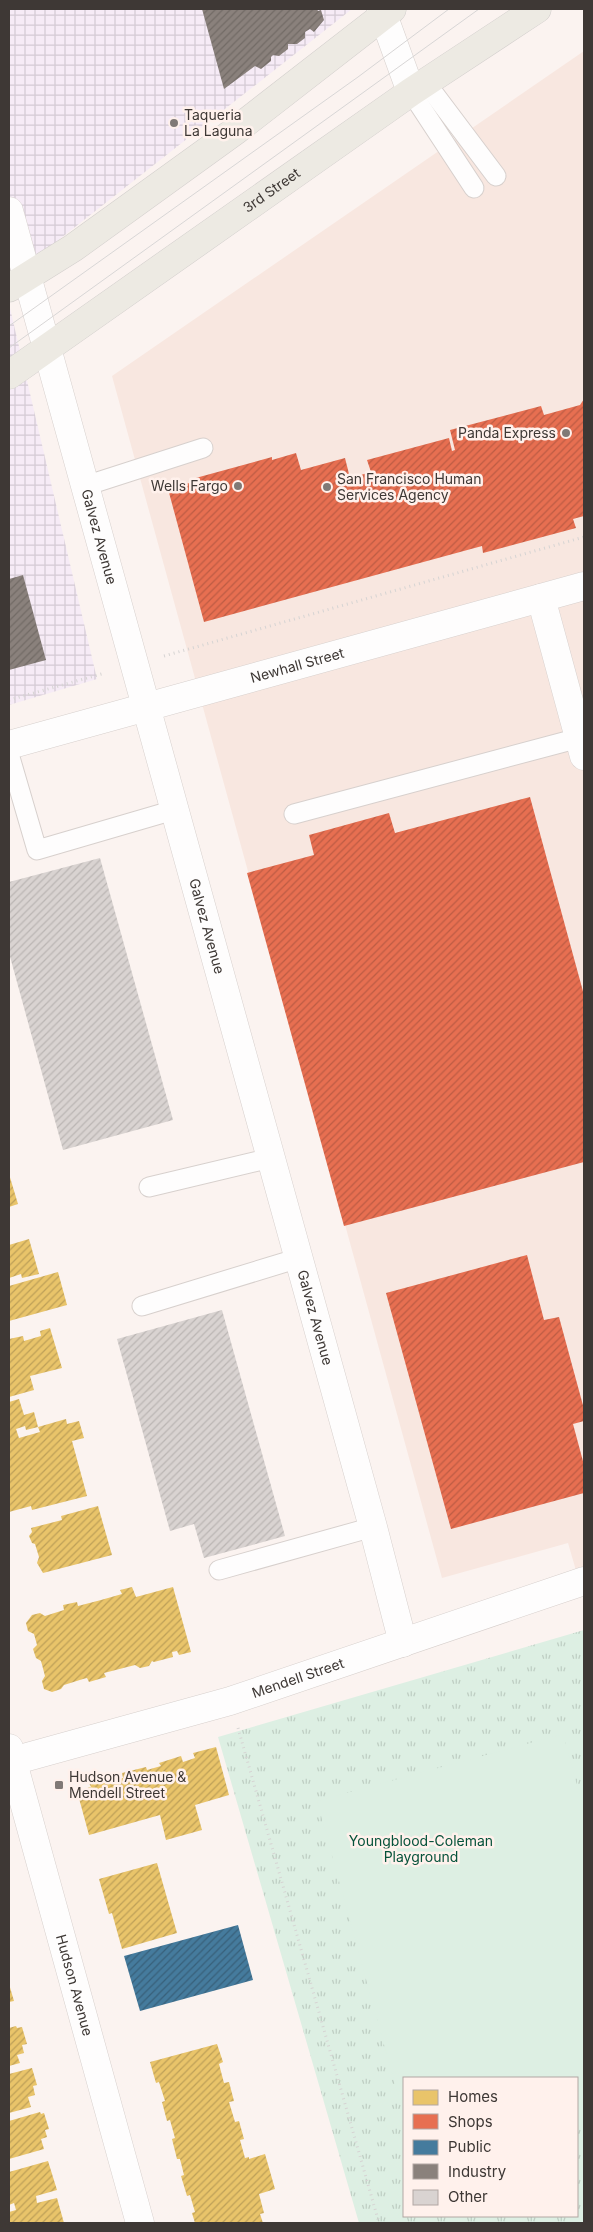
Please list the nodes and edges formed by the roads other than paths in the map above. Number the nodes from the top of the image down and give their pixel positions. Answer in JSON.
{"nodes":[{"id":1,"x":537,"y":9,"type":"edge"},
{"id":2,"x":385,"y":11,"type":"edge"},
{"id":3,"x":418,"y":87,"type":"junction"},
{"id":4,"x":496,"y":176,"type":"dead end"},
{"id":5,"x":474,"y":188,"type":"dead end"},
{"id":6,"x":9,"y":212,"type":"edge"},
{"id":7,"x":17,"y":283,"type":"edge"},
{"id":8,"x":46,"y":348,"type":"junction"},
{"id":9,"x":9,"y":376,"type":"edge"},
{"id":10,"x":203,"y":448,"type":"dead end"},
{"id":11,"x":85,"y":486,"type":"junction"},
{"id":12,"x":584,"y":586,"type":"edge"},
{"id":13,"x":541,"y":598,"type":"junction"},
{"id":14,"x":146,"y":707,"type":"junction"},
{"id":15,"x":9,"y":745,"type":"edge"},
{"id":16,"x":582,"y":747,"type":"edge"},
{"id":17,"x":9,"y":754,"type":"edge"},
{"id":18,"x":174,"y":810,"type":"junction"},
{"id":19,"x":294,"y":814,"type":"dead end"},
{"id":20,"x":271,"y":1158,"type":"junction"},
{"id":21,"x":149,"y":1187,"type":"dead end"},
{"id":22,"x":299,"y":1258,"type":"junction"},
{"id":23,"x":142,"y":1306,"type":"dead end"},
{"id":24,"x":373,"y":1527,"type":"junction"},
{"id":25,"x":219,"y":1570,"type":"dead end"},
{"id":26,"x":584,"y":1582,"type":"edge"},
{"id":27,"x":403,"y":1644,"type":"junction"},
{"id":28,"x":10,"y":1757,"type":"edge"},
{"id":29,"x":140,"y":2223,"type":"edge"}],
"edges":[{"from":1,"to":3,"type":"main road","name":"3rd Street"},
{"from":2,"to":3,"type":"street"},
{"from":2,"to":7,"type":"main road"},
{"from":3,"to":4,"type":"lane"},
{"from":3,"to":5,"type":"lane"},
{"from":3,"to":8,"type":"main road","name":"3rd Street"},
{"from":6,"to":7,"type":"street","name":"Galvez Avenue"},
{"from":7,"to":8,"type":"street","name":"Galvez Avenue"},
{"from":8,"to":9,"type":"main road","name":"3rd Street"},
{"from":8,"to":11,"type":"street","name":"Galvez Avenue"},
{"from":10,"to":11,"type":"lane"},
{"from":11,"to":14,"type":"street","name":"Galvez Avenue"},
{"from":12,"to":13,"type":"street","name":"Newhall Street"},
{"from":13,"to":14,"type":"street","name":"Newhall Street"},
{"from":13,"to":16,"type":"street"},
{"from":14,"to":15,"type":"street","name":"Newhall Street"},
{"from":14,"to":18,"type":"street","name":"Galvez Avenue"},
{"from":16,"to":19,"type":"lane"},
{"from":17,"to":18,"type":"lane"},
{"from":18,"to":20,"type":"street","name":"Galvez Avenue"},
{"from":20,"to":21,"type":"lane"},
{"from":20,"to":22,"type":"street","name":"Galvez Avenue"},
{"from":22,"to":23,"type":"lane"},
{"from":22,"to":24,"type":"street","name":"Galvez Avenue"},
{"from":24,"to":25,"type":"lane"},
{"from":24,"to":27,"type":"street","name":"Galvez Avenue"},
{"from":26,"to":27,"type":"street","name":"Mendell Street"},
{"from":27,"to":28,"type":"street","name":"Mendell Street"},
{"from":28,"to":29,"type":"street","name":"Hudson Avenue"}]}
